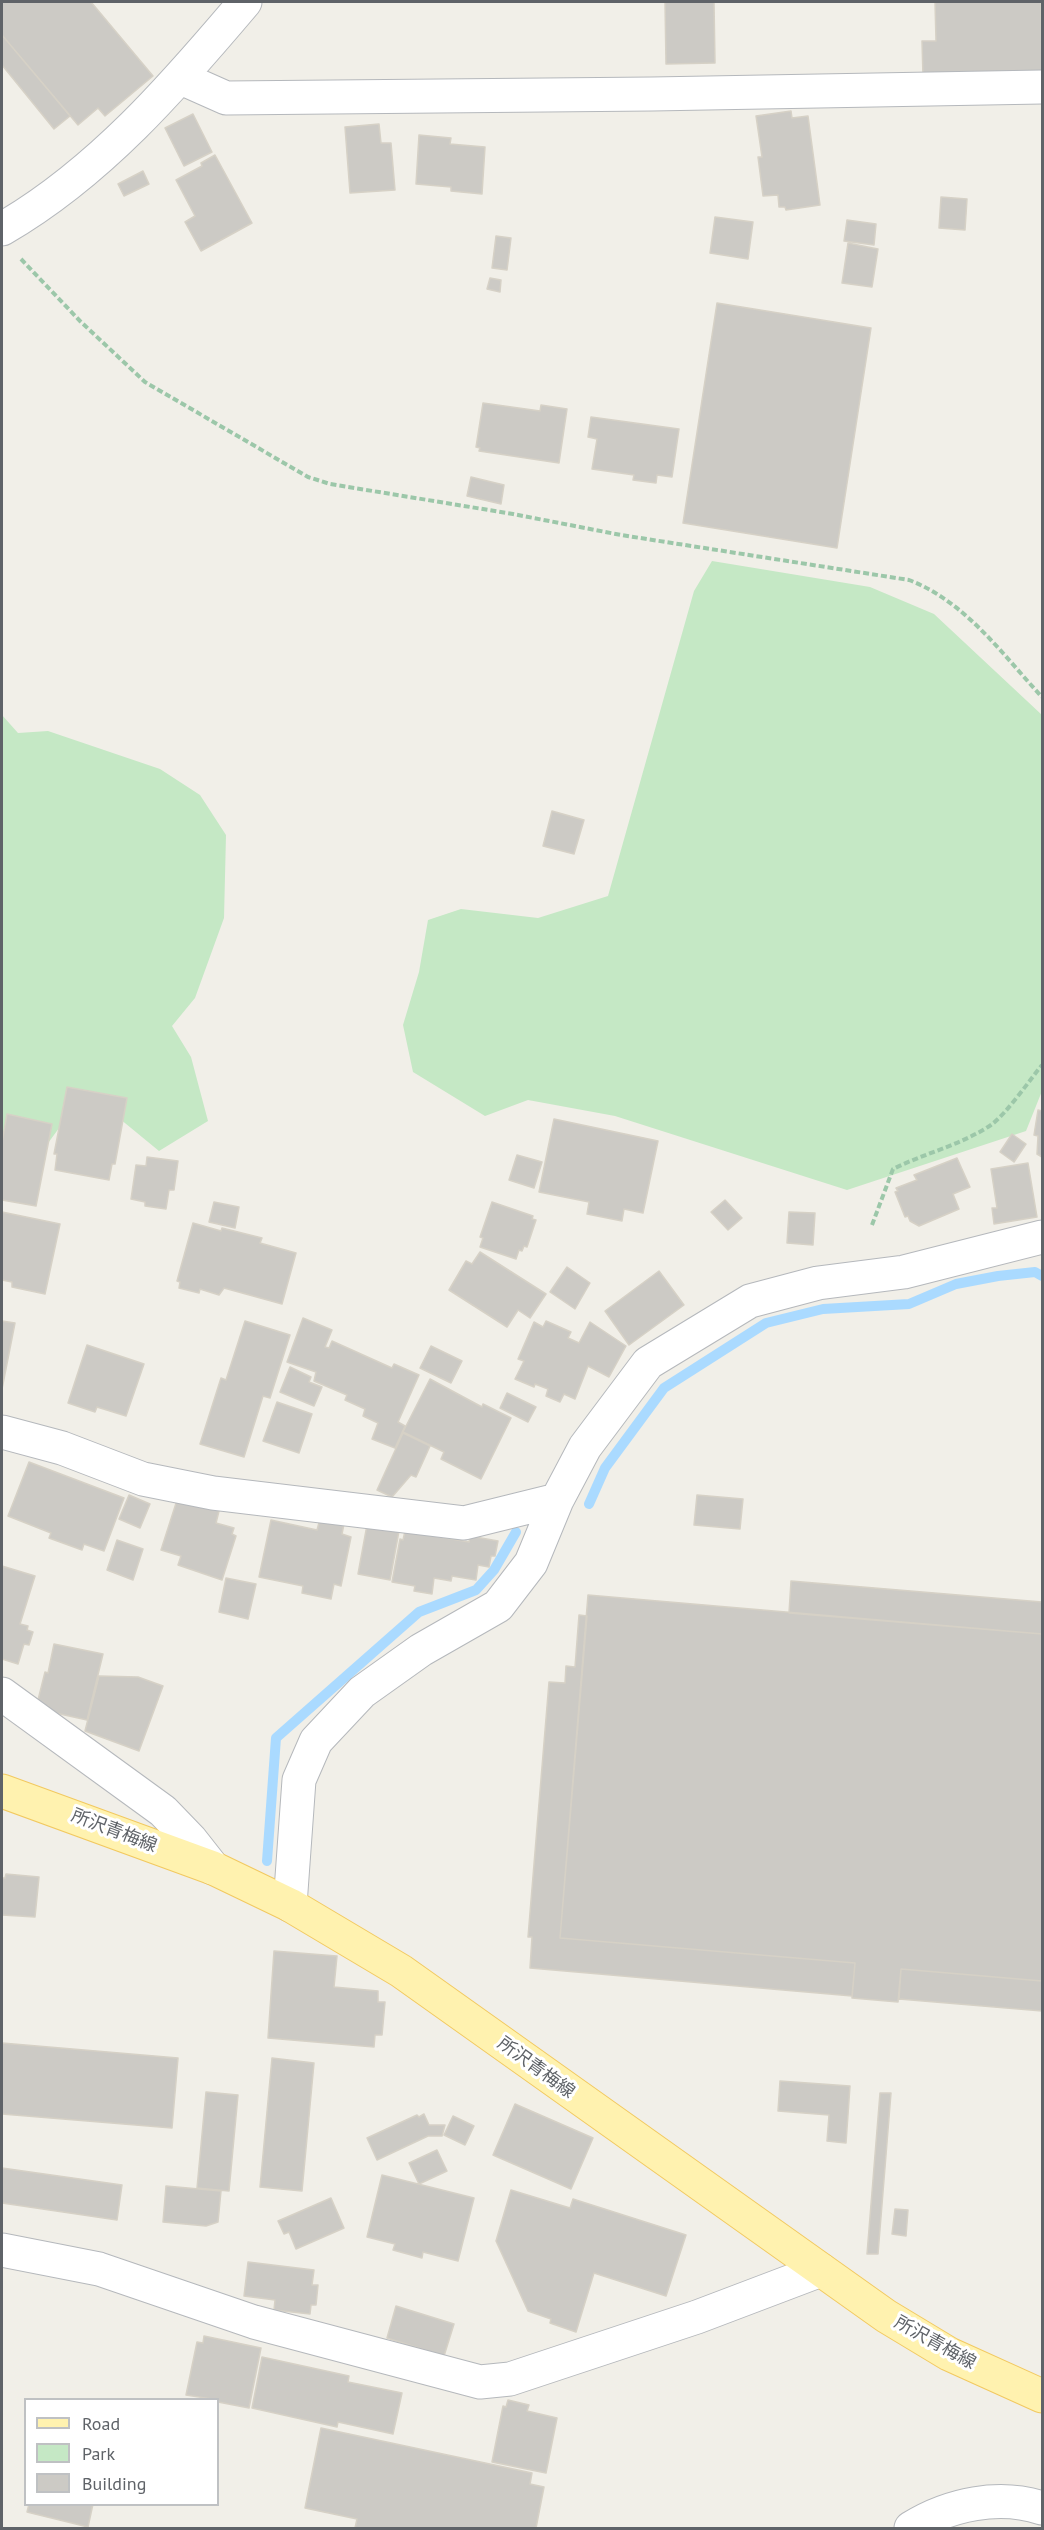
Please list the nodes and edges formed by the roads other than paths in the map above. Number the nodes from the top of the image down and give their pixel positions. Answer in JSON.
{"nodes":[{"id":1,"x":245,"y":2,"type":"edge"},
{"id":2,"x":181,"y":78,"type":"junction"},
{"id":3,"x":1042,"y":87,"type":"edge"},
{"id":4,"x":8,"y":239,"type":"edge"},
{"id":5,"x":1042,"y":1238,"type":"edge"},
{"id":6,"x":2,"y":1432,"type":"edge"},
{"id":7,"x":557,"y":1500,"type":"junction"},
{"id":8,"x":2,"y":1694,"type":"edge"},
{"id":9,"x":2,"y":1791,"type":"edge"},
{"id":10,"x":213,"y":1868,"type":"junction"},
{"id":11,"x":290,"y":1905,"type":"junction"},
{"id":12,"x":2,"y":2250,"type":"edge"},
{"id":13,"x":820,"y":2270,"type":"junction"},
{"id":14,"x":1042,"y":2396,"type":"edge"},
{"id":15,"x":1042,"y":2508,"type":"edge"},
{"id":16,"x":911,"y":2529,"type":"edge"}],
"edges":[{"from":1,"to":2,"type":"street"},
{"from":2,"to":3,"type":"street"},
{"from":2,"to":4,"type":"street"},
{"from":5,"to":7,"type":"street"},
{"from":6,"to":7,"type":"street"},
{"from":7,"to":11,"type":"street"},
{"from":8,"to":10,"type":"street"},
{"from":9,"to":10,"type":"main road","name":"所沢青梅線"},
{"from":10,"to":11,"type":"main road","name":"所沢青梅線"},
{"from":11,"to":13,"type":"main road","name":"所沢青梅線"},
{"from":12,"to":13,"type":"street"},
{"from":13,"to":14,"type":"main road","name":"所沢青梅線"},
{"from":15,"to":16,"type":"street"}]}
